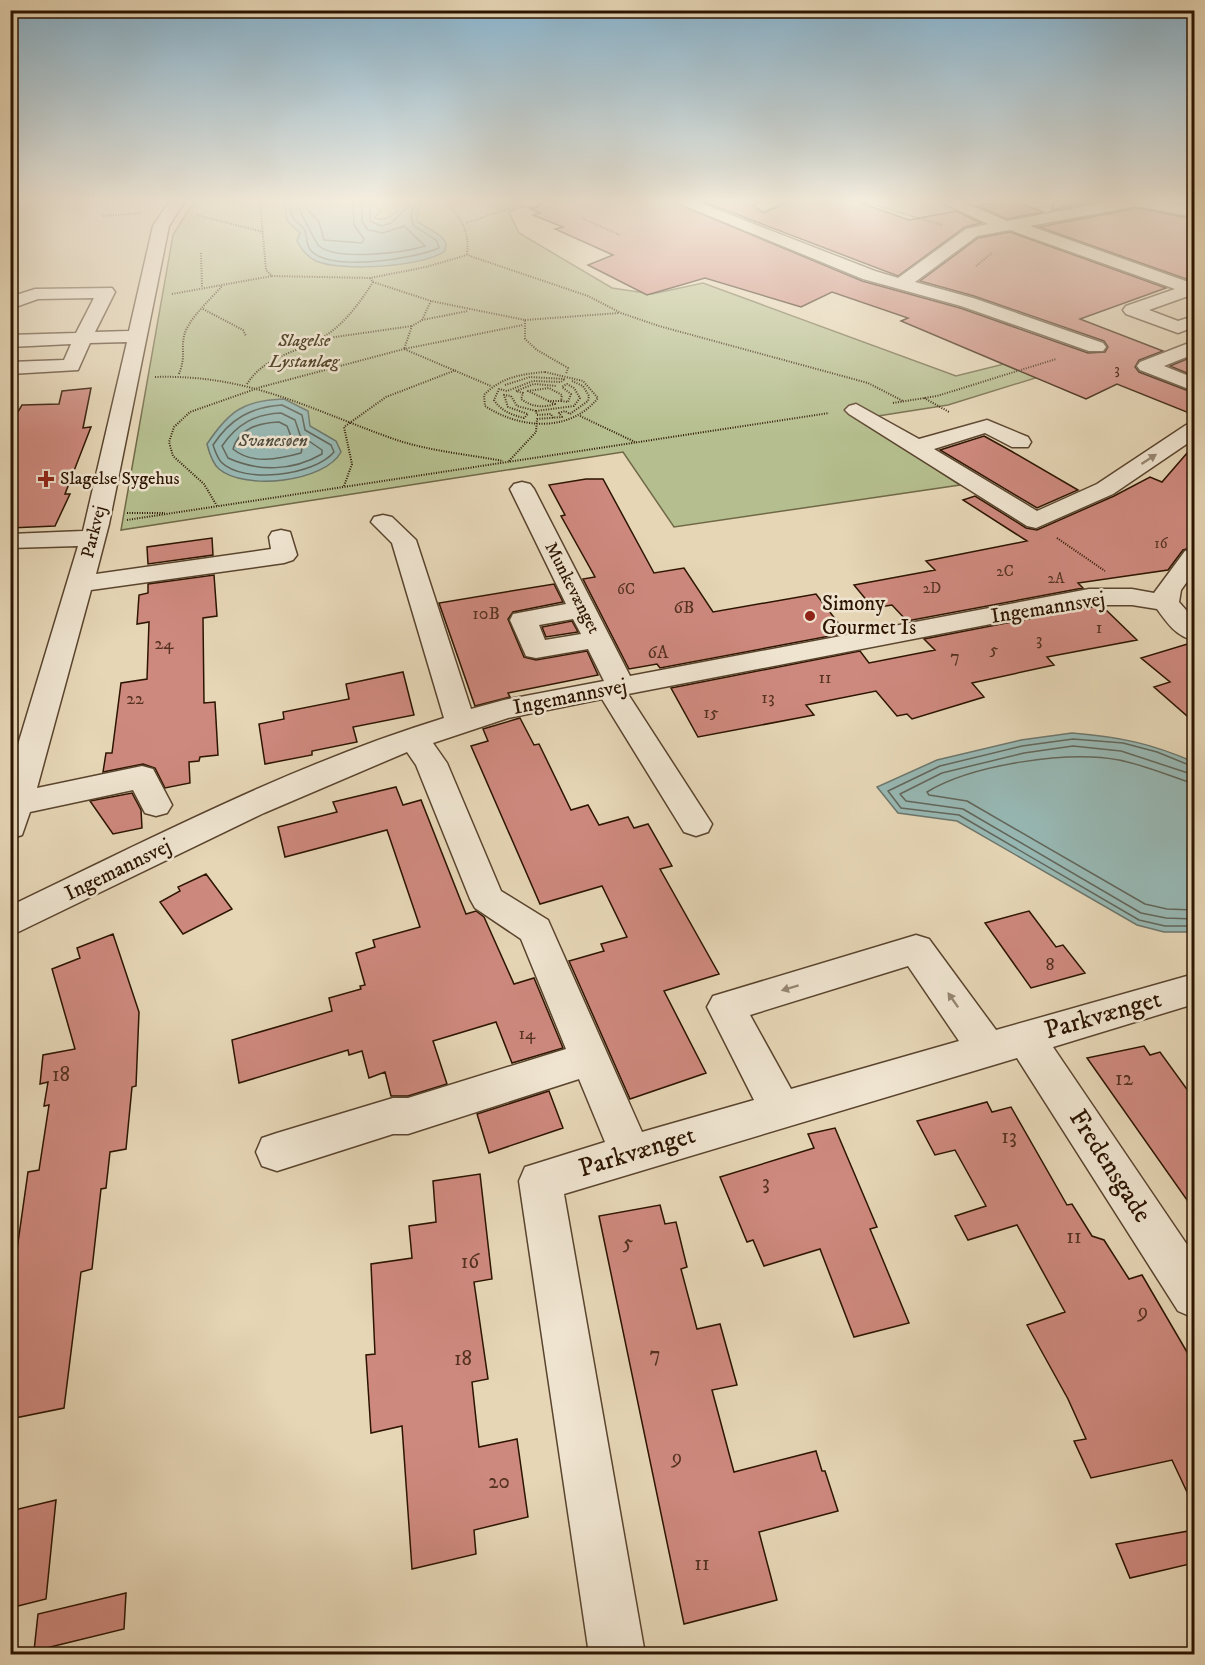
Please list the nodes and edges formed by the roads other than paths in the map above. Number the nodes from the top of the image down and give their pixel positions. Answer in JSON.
{"nodes":[{"id":1,"x":150,"y":279,"type":"edge"},
{"id":2,"x":882,"y":279,"type":"edge"},
{"id":3,"x":908,"y":279,"type":"edge"},
{"id":4,"x":1158,"y":279,"type":"edge"},
{"id":5,"x":901,"y":284,"type":"junction"},
{"id":6,"x":1193,"y":289,"type":"edge"},
{"id":7,"x":10,"y":304,"type":"edge"},
{"id":8,"x":1194,"y":321,"type":"edge"},
{"id":9,"x":137,"y":336,"type":"junction"},
{"id":10,"x":83,"y":338,"type":"junction"},
{"id":11,"x":10,"y":341,"type":"edge"},
{"id":12,"x":1096,"y":347,"type":"road end"},
{"id":13,"x":1194,"y":347,"type":"edge"},
{"id":14,"x":10,"y":368,"type":"edge"},
{"id":15,"x":1194,"y":385,"type":"edge"},
{"id":16,"x":856,"y":410,"type":"road end"},
{"id":17,"x":1194,"y":430,"type":"edge"},
{"id":18,"x":1020,"y":442,"type":"dead end"},
{"id":19,"x":917,"y":447,"type":"junction"},
{"id":20,"x":522,"y":489,"type":"road end"},
{"id":21,"x":383,"y":522,"type":"dead end"},
{"id":22,"x":96,"y":527,"type":"junction"},
{"id":23,"x":281,"y":537,"type":"dead end"},
{"id":24,"x":10,"y":541,"type":"edge"},
{"id":25,"x":1194,"y":556,"type":"edge"},
{"id":26,"x":79,"y":584,"type":"junction"},
{"id":27,"x":1166,"y":603,"type":"junction"},
{"id":28,"x":582,"y":609,"type":"junction"},
{"id":29,"x":1194,"y":632,"type":"edge"},
{"id":30,"x":597,"y":639,"type":"junction"},
{"id":31,"x":616,"y":688,"type":"junction"},
{"id":32,"x":460,"y":722,"type":"junction"},
{"id":33,"x":414,"y":738,"type":"junction"},
{"id":34,"x":156,"y":805,"type":"dead end"},
{"id":35,"x":14,"y":816,"type":"edge"},
{"id":36,"x":696,"y":824,"type":"dead end"},
{"id":37,"x":10,"y":922,"type":"edge"},
{"id":38,"x":1194,"y":989,"type":"edge"},
{"id":39,"x":1006,"y":1042,"type":"junction"},
{"id":40,"x":591,"y":1058,"type":"junction"},
{"id":41,"x":780,"y":1109,"type":"junction"},
{"id":42,"x":278,"y":1152,"type":"dead end"},
{"id":43,"x":631,"y":1154,"type":"junction"},
{"id":44,"x":1194,"y":1295,"type":"edge"},
{"id":45,"x":617,"y":1654,"type":"edge"}],
"edges":[{"from":1,"to":9,"type":"street","name":"Parkvej"},
{"from":2,"to":5,"type":"street"},
{"from":3,"to":5,"type":"street"},
{"from":4,"to":6,"type":"street"},
{"from":5,"to":12,"type":"street"},
{"from":6,"to":8,"type":"street"},
{"from":7,"to":10,"type":"street"},
{"from":9,"to":10,"type":"street"},
{"from":9,"to":22,"type":"street","name":"Parkvej"},
{"from":10,"to":11,"type":"street"},
{"from":10,"to":14,"type":"street"},
{"from":13,"to":15,"type":"street"},
{"from":16,"to":19,"type":"street"},
{"from":19,"to":17,"type":"street","one_way":true},
{"from":18,"to":19,"type":"street"},
{"from":20,"to":28,"type":"street","name":"Munkevænget"},
{"from":21,"to":32,"type":"street"},
{"from":22,"to":24,"type":"street"},
{"from":22,"to":26,"type":"street","name":"Parkvej"},
{"from":23,"to":26,"type":"street"},
{"from":25,"to":27,"type":"street"},
{"from":26,"to":35,"type":"street","name":"Parkvej"},
{"from":27,"to":29,"type":"street"},
{"from":27,"to":31,"type":"street","name":"Ingemannsvej"},
{"from":28,"to":30,"type":"street","name":"Munkevænget"},
{"from":28,"to":30,"type":"street"},
{"from":30,"to":31,"type":"street","name":"Munkevænget"},
{"from":31,"to":32,"type":"street","name":"Ingemannsvej"},
{"from":31,"to":36,"type":"street","name":"Munkevænget"},
{"from":32,"to":33,"type":"street","name":"Ingemannsvej"},
{"from":33,"to":37,"type":"street","name":"Ingemannsvej"},
{"from":33,"to":40,"type":"street"},
{"from":34,"to":35,"type":"street"},
{"from":38,"to":39,"type":"street","name":"Parkvænget"},
{"from":39,"to":41,"type":"street","name":"Parkvænget"},
{"from":39,"to":41,"type":"street","name":"Fredensgade","one_way":true},
{"from":39,"to":44,"type":"street","name":"Fredensgade"},
{"from":40,"to":42,"type":"street"},
{"from":40,"to":43,"type":"street"},
{"from":41,"to":43,"type":"street","name":"Parkvænget"},
{"from":43,"to":45,"type":"street","name":"Parkvænget"}]}
